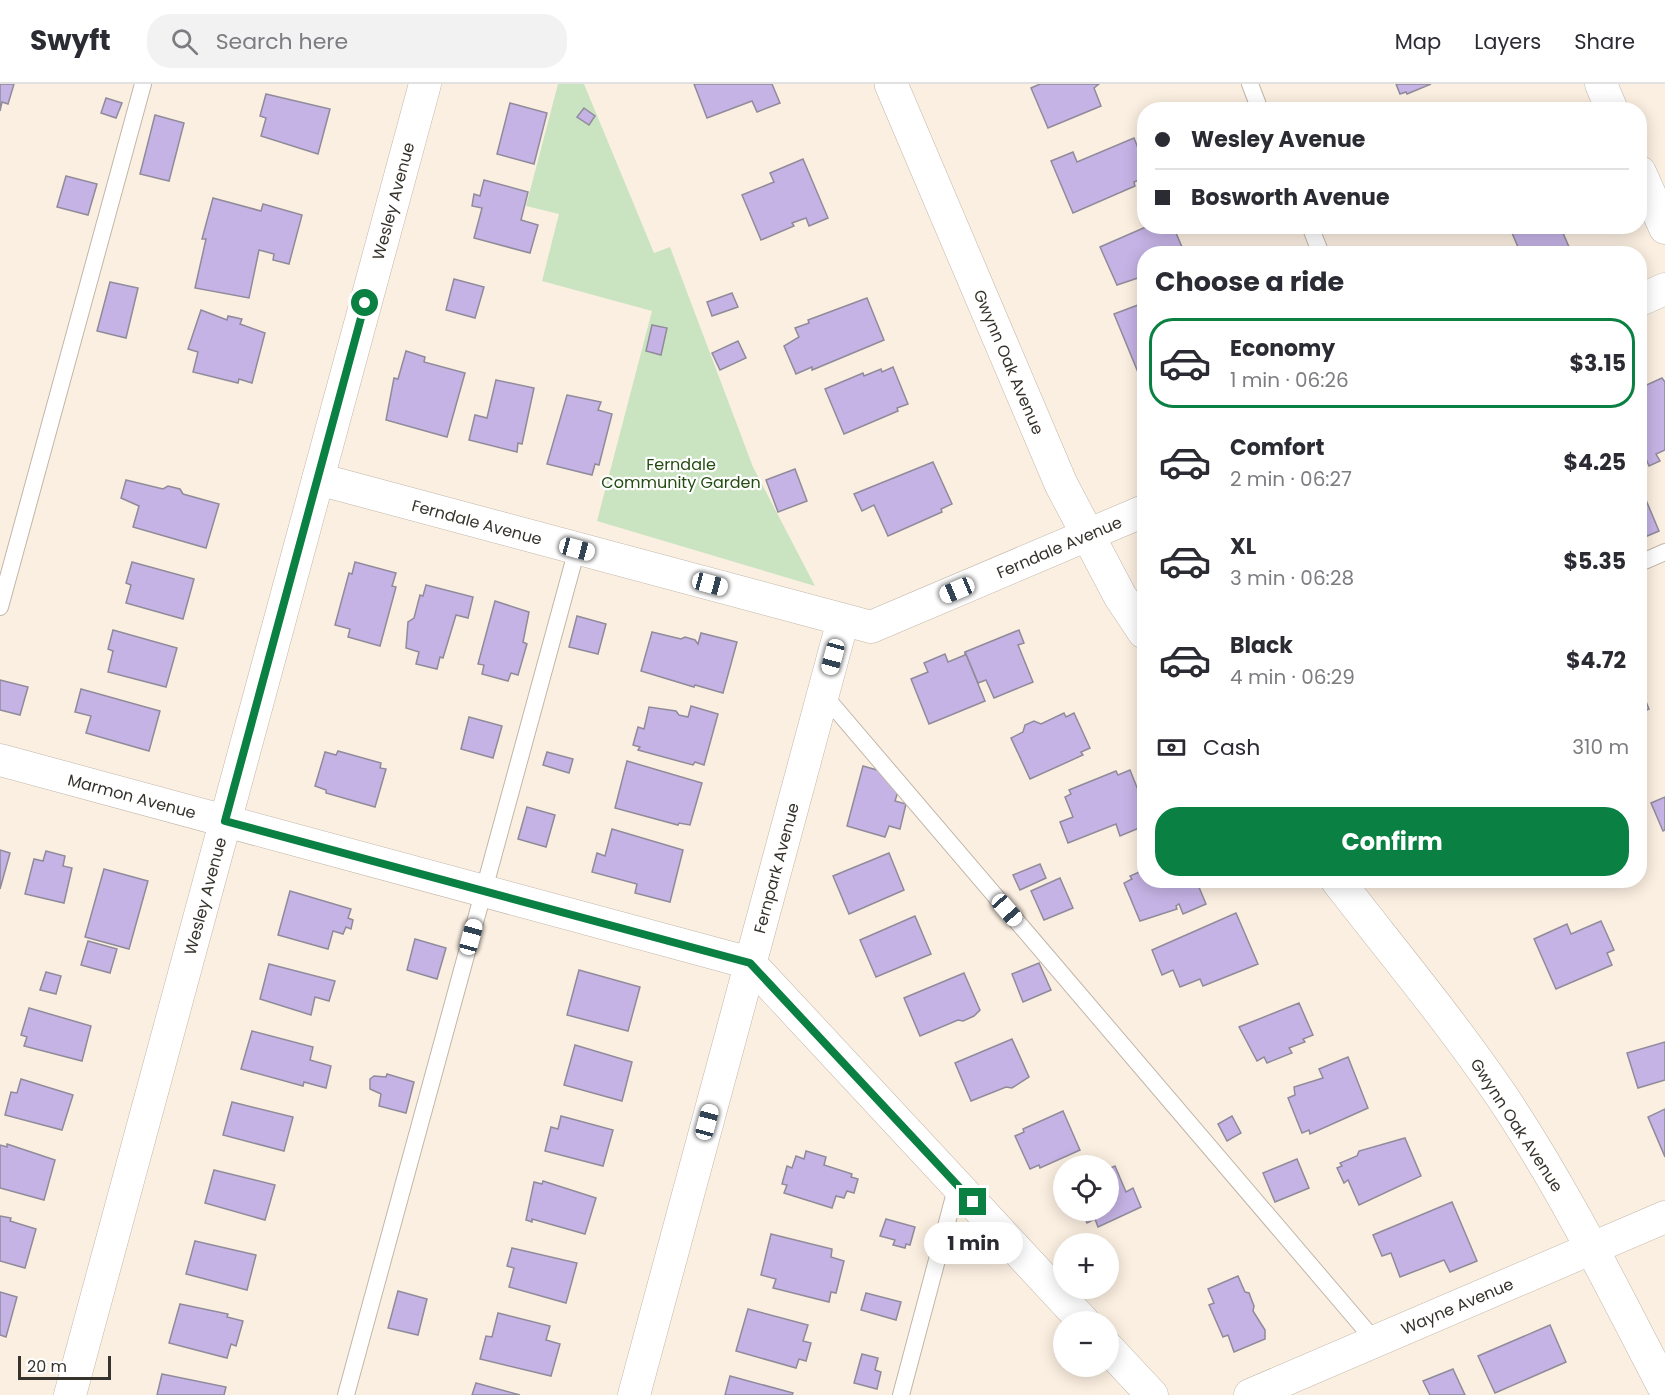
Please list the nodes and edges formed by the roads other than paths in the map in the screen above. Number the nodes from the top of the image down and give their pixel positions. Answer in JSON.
{"nodes":[{"id":1,"x":143,"y":84,"type":"edge"},
{"id":2,"x":425,"y":84,"type":"edge"},
{"id":3,"x":891,"y":84,"type":"edge"},
{"id":4,"x":1250,"y":84,"type":"edge"},
{"id":5,"x":1257,"y":102,"type":"edge"},
{"id":6,"x":1647,"y":188,"type":"edge"},
{"id":7,"x":1665,"y":228,"type":"edge"},
{"id":8,"x":1665,"y":289,"type":"edge"},
{"id":9,"x":1647,"y":297,"type":"edge"},
{"id":10,"x":318,"y":479,"type":"junction"},
{"id":11,"x":1137,"y":514,"type":"edge"},
{"id":12,"x":1087,"y":535,"type":"junction"},
{"id":13,"x":577,"y":549,"type":"junction"},
{"id":14,"x":1665,"y":552,"type":"edge"},
{"id":15,"x":1647,"y":560,"type":"edge"},
{"id":16,"x":0,"y":607,"type":"edge"},
{"id":17,"x":843,"y":620,"type":"junction"},
{"id":18,"x":1137,"y":622,"type":"edge"},
{"id":19,"x":823,"y":694,"type":"junction"},
{"id":20,"x":0,"y":760,"type":"edge"},
{"id":21,"x":225,"y":821,"type":"junction"},
{"id":22,"x":1343,"y":888,"type":"edge"},
{"id":23,"x":484,"y":891,"type":"junction"},
{"id":24,"x":750,"y":963,"type":"junction"},
{"id":25,"x":957,"y":1185,"type":"junction"},
{"id":26,"x":1665,"y":1218,"type":"edge"},
{"id":27,"x":1592,"y":1249,"type":"junction"},
{"id":28,"x":1074,"y":1311,"type":"edge"},
{"id":29,"x":1375,"y":1341,"type":"junction"},
{"id":30,"x":1119,"y":1360,"type":"edge"},
{"id":31,"x":1665,"y":1389,"type":"edge"},
{"id":32,"x":70,"y":1395,"type":"edge"},
{"id":33,"x":346,"y":1395,"type":"edge"},
{"id":34,"x":634,"y":1395,"type":"edge"},
{"id":35,"x":901,"y":1395,"type":"edge"},
{"id":36,"x":1152,"y":1395,"type":"edge"},
{"id":37,"x":1250,"y":1395,"type":"edge"}],
"edges":[{"from":1,"to":16,"type":"lane"},
{"from":2,"to":10,"type":"street","name":"Wesley Avenue"},
{"from":3,"to":12,"type":"main road","name":"Gwynn Oak Avenue"},
{"from":4,"to":5,"type":"lane"},
{"from":6,"to":7,"type":"street"},
{"from":8,"to":9,"type":"street"},
{"from":10,"to":13,"type":"street","name":"Ferndale Avenue"},
{"from":10,"to":21,"type":"street","name":"Wesley Avenue"},
{"from":11,"to":12,"type":"street","name":"Ferndale Avenue"},
{"from":12,"to":17,"type":"street","name":"Ferndale Avenue"},
{"from":12,"to":18,"type":"main road","name":"Gwynn Oak Avenue"},
{"from":13,"to":17,"type":"street","name":"Ferndale Avenue"},
{"from":13,"to":23,"type":"lane"},
{"from":14,"to":15,"type":"lane"},
{"from":17,"to":19,"type":"street","name":"Fernpark Avenue"},
{"from":19,"to":24,"type":"street","name":"Fernpark Avenue"},
{"from":19,"to":29,"type":"lane"},
{"from":20,"to":21,"type":"street","name":"Marmon Avenue"},
{"from":21,"to":23,"type":"street","name":"Marmon Avenue"},
{"from":21,"to":32,"type":"street","name":"Wesley Avenue"},
{"from":22,"to":27,"type":"main road","name":"Gwynn Oak Avenue"},
{"from":23,"to":24,"type":"street","name":"Marmon Avenue"},
{"from":23,"to":33,"type":"lane"},
{"from":24,"to":25,"type":"street"},
{"from":24,"to":34,"type":"street","name":"Fernpark Avenue"},
{"from":25,"to":28,"type":"street"},
{"from":25,"to":35,"type":"lane"},
{"from":26,"to":27,"type":"street","name":"Wayne Avenue"},
{"from":27,"to":29,"type":"street","name":"Wayne Avenue"},
{"from":27,"to":31,"type":"main road","name":"Gwynn Oak Avenue"},
{"from":29,"to":37,"type":"street","name":"Wayne Avenue"},
{"from":30,"to":36,"type":"street"}]}
